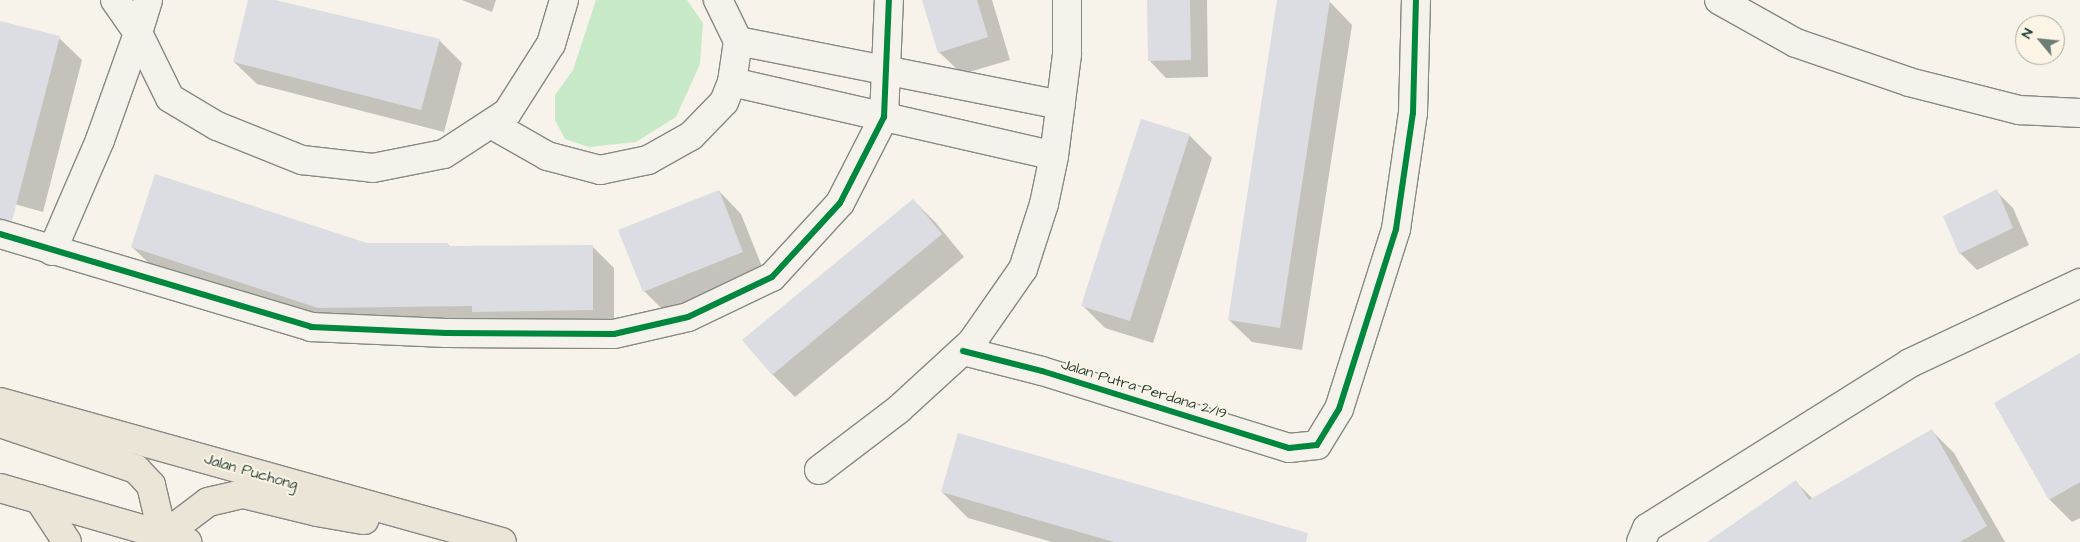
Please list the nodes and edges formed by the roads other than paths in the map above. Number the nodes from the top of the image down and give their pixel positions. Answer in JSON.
{"nodes":[{"id":1,"x":115,"y":0,"type":"edge"},
{"id":2,"x":148,"y":0,"type":"edge"},
{"id":3,"x":564,"y":0,"type":"edge"},
{"id":4,"x":718,"y":0,"type":"edge"},
{"id":5,"x":889,"y":0,"type":"edge"},
{"id":6,"x":1067,"y":0,"type":"edge"},
{"id":7,"x":1416,"y":0,"type":"edge"},
{"id":8,"x":1720,"y":0,"type":"edge"},
{"id":9,"x":138,"y":33,"type":"junction"},
{"id":10,"x":738,"y":41,"type":"junction"},
{"id":11,"x":886,"y":72,"type":"junction"},
{"id":12,"x":732,"y":82,"type":"junction"},
{"id":13,"x":1061,"y":105,"type":"junction"},
{"id":14,"x":2080,"y":113,"type":"edge"},
{"id":15,"x":884,"y":118,"type":"junction"},
{"id":16,"x":491,"y":124,"type":"junction"},
{"id":17,"x":1054,"y":156,"type":"junction"},
{"id":18,"x":0,"y":234,"type":"edge"},
{"id":19,"x":52,"y":251,"type":"junction"},
{"id":20,"x":2080,"y":283,"type":"edge"},
{"id":21,"x":962,"y":351,"type":"junction"},
{"id":22,"x":0,"y":402,"type":"edge"},
{"id":23,"x":0,"y":423,"type":"edge"},
{"id":24,"x":818,"y":470,"type":"dead end"},
{"id":25,"x":0,"y":488,"type":"edge"},
{"id":26,"x":39,"y":499,"type":"junction"},
{"id":27,"x":408,"y":516,"type":"junction"},
{"id":28,"x":171,"y":540,"type":"edge"},
{"id":29,"x":67,"y":542,"type":"edge"},
{"id":30,"x":502,"y":542,"type":"edge"},
{"id":31,"x":1641,"y":542,"type":"edge"}],
"edges":[{"from":1,"to":9,"type":"street"},
{"from":2,"to":9,"type":"street"},
{"from":3,"to":16,"type":"street"},
{"from":4,"to":10,"type":"street"},
{"from":5,"to":11,"type":"street"},
{"from":6,"to":13,"type":"street"},
{"from":7,"to":21,"type":"street","name":"Jalan Putra Perdana 2/19"},
{"from":8,"to":14,"type":"street"},
{"from":9,"to":16,"type":"street"},
{"from":9,"to":19,"type":"street"},
{"from":10,"to":11,"type":"street"},
{"from":10,"to":12,"type":"street"},
{"from":11,"to":13,"type":"street"},
{"from":11,"to":15,"type":"street"},
{"from":12,"to":15,"type":"street"},
{"from":12,"to":16,"type":"street"},
{"from":13,"to":17,"type":"street"},
{"from":15,"to":17,"type":"street"},
{"from":15,"to":19,"type":"street"},
{"from":17,"to":21,"type":"street"},
{"from":18,"to":19,"type":"street"},
{"from":20,"to":31,"type":"street"},
{"from":21,"to":24,"type":"street"},
{"from":22,"to":27,"type":"main road","name":"Jalan Puchong"},
{"from":23,"to":28,"type":"main road"},
{"from":25,"to":26,"type":"main road"},
{"from":26,"to":28,"type":"main road"},
{"from":26,"to":29,"type":"main road"},
{"from":27,"to":28,"type":"main road"},
{"from":27,"to":30,"type":"main road","name":"Jalan Puchong"}]}
